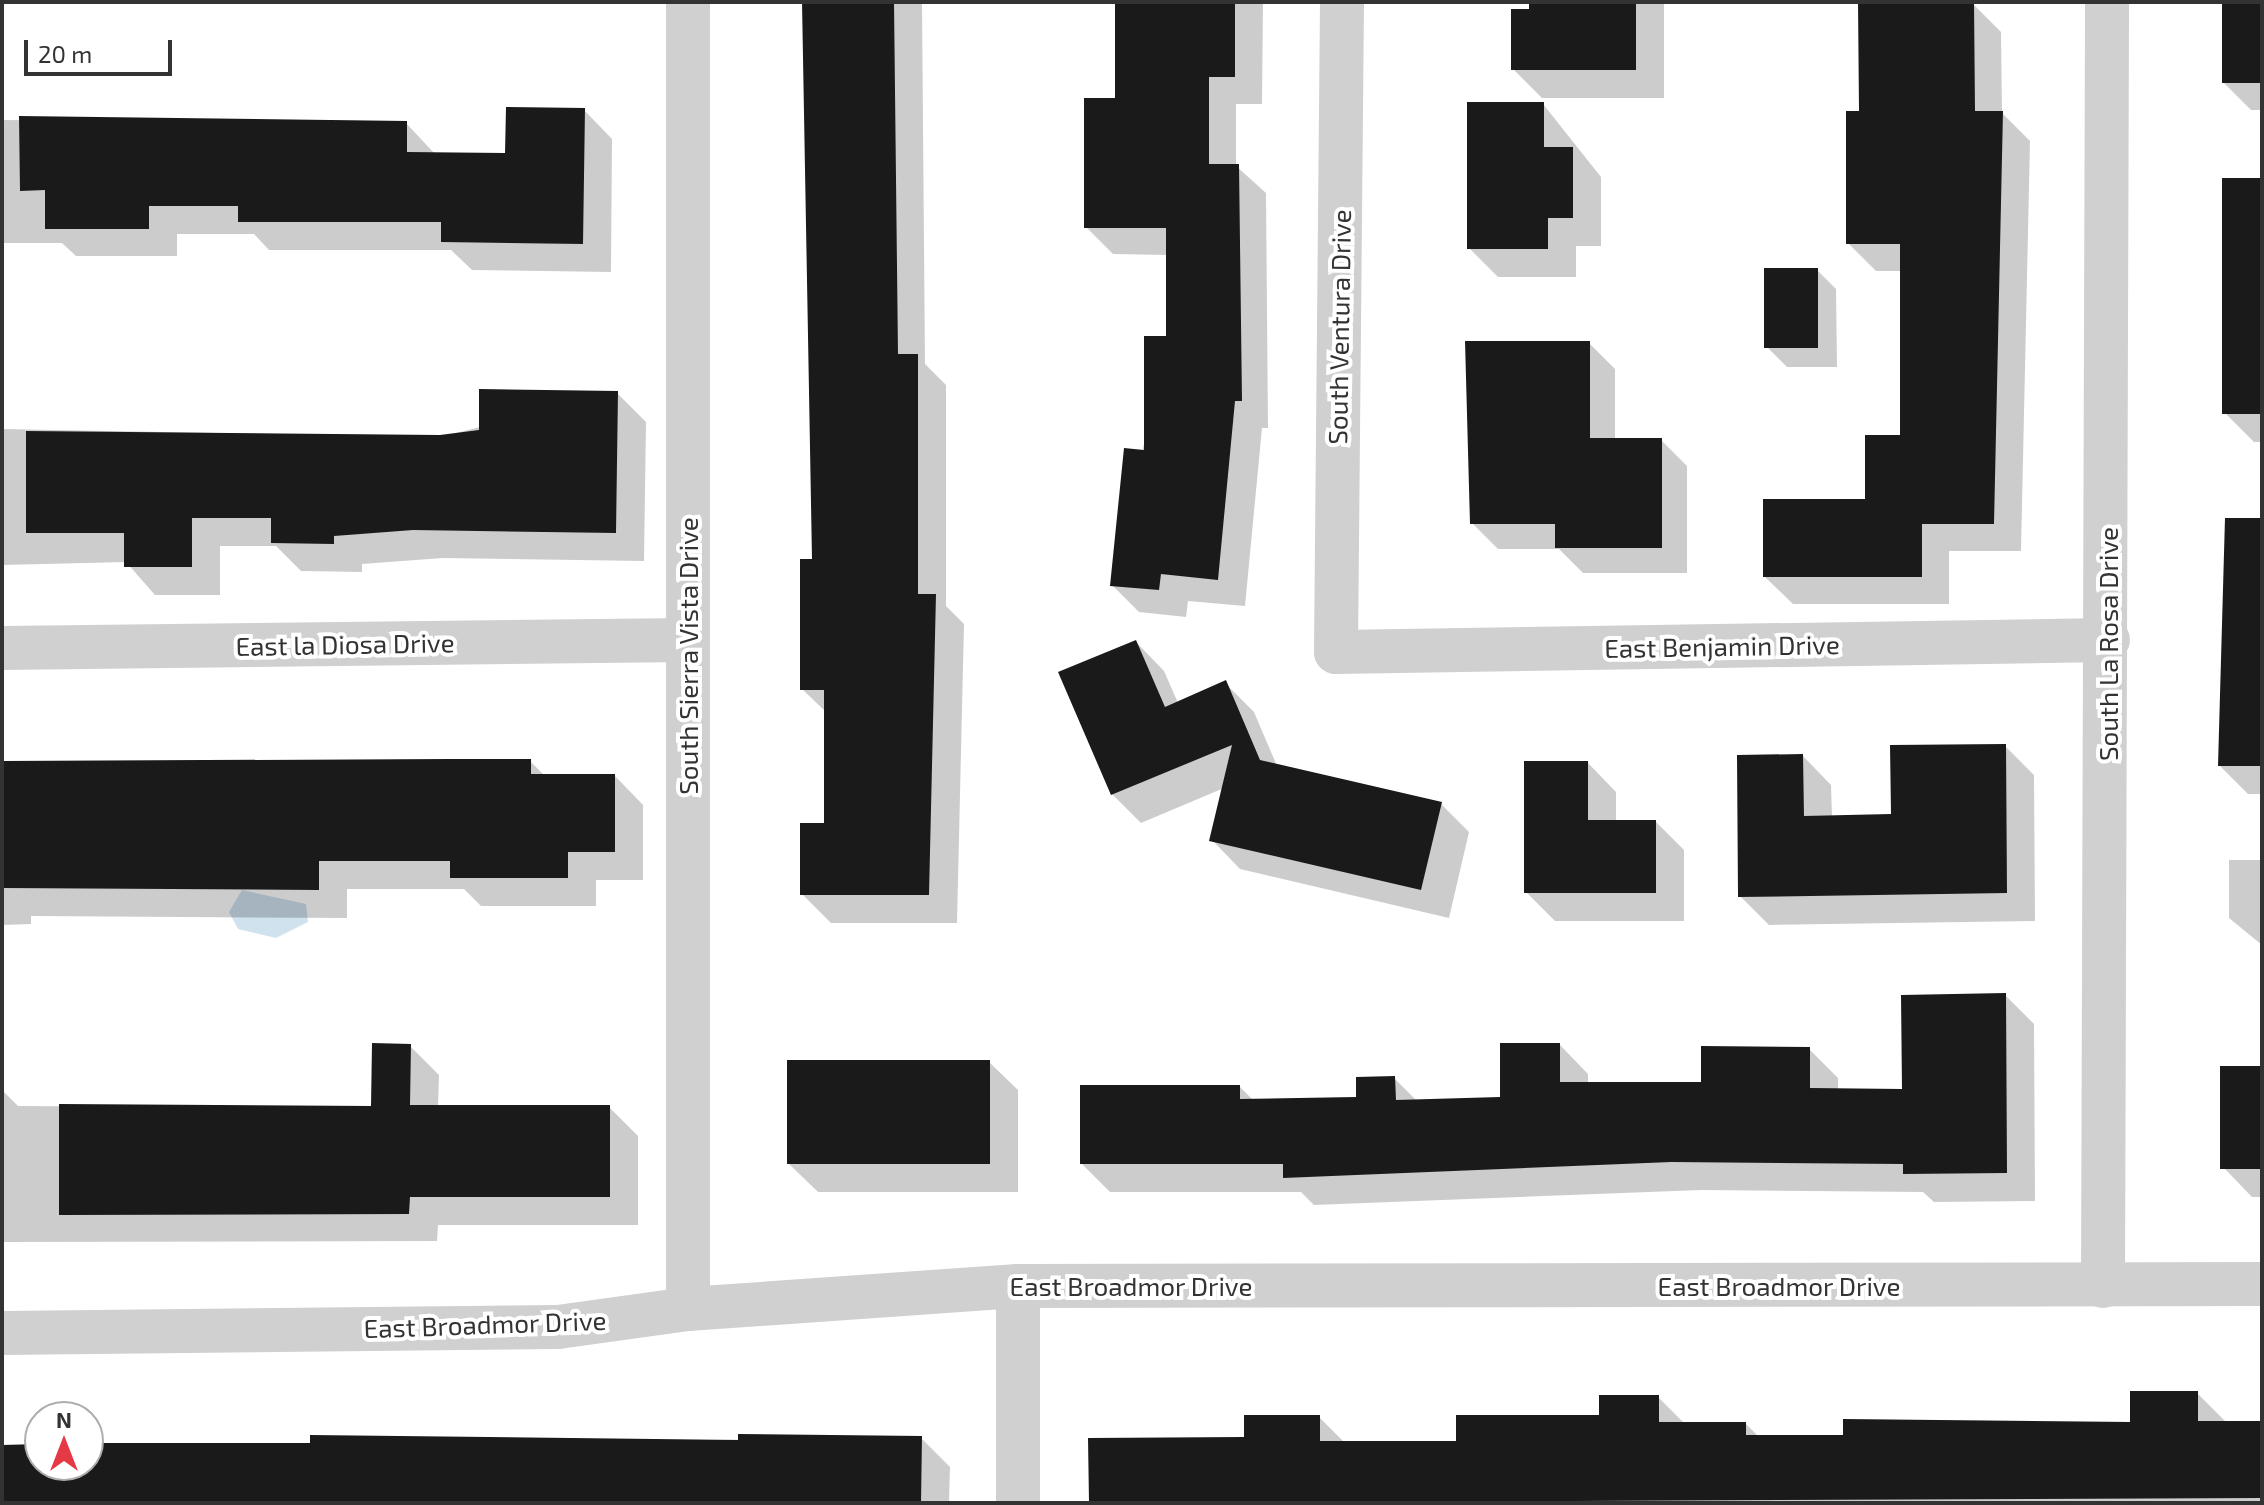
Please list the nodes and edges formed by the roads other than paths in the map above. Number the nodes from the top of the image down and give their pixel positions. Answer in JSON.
{"nodes":[{"id":1,"x":688,"y":2,"type":"edge"},
{"id":2,"x":1342,"y":2,"type":"edge"},
{"id":3,"x":2107,"y":2,"type":"edge"},
{"id":4,"x":688,"y":640,"type":"junction"},
{"id":5,"x":2108,"y":640,"type":"junction"},
{"id":6,"x":2,"y":648,"type":"edge"},
{"id":7,"x":1336,"y":652,"type":"joint"},
{"id":8,"x":2262,"y":1284,"type":"edge"},
{"id":9,"x":1018,"y":1286,"type":"junction"},
{"id":10,"x":2103,"y":1286,"type":"junction"},
{"id":11,"x":688,"y":1309,"type":"junction"},
{"id":12,"x":2,"y":1333,"type":"edge"},
{"id":13,"x":1018,"y":1503,"type":"edge"}],
"edges":[{"from":1,"to":4,"type":"street","name":"South Sierra Vista Drive"},
{"from":2,"to":7,"type":"street","name":"South Ventura Drive"},
{"from":3,"to":5,"type":"street","name":"South La Rosa Drive"},
{"from":4,"to":6,"type":"street","name":"East la Diosa Drive"},
{"from":4,"to":11,"type":"street","name":"South Sierra Vista Drive"},
{"from":5,"to":7,"type":"street","name":"East Benjamin Drive"},
{"from":5,"to":10,"type":"street","name":"South La Rosa Drive"},
{"from":8,"to":10,"type":"street","name":"East Broadmor Drive"},
{"from":9,"to":10,"type":"street","name":"East Broadmor Drive"},
{"from":9,"to":11,"type":"street","name":"East Broadmor Drive"},
{"from":9,"to":13,"type":"street"},
{"from":11,"to":12,"type":"street","name":"East Broadmor Drive"}]}
